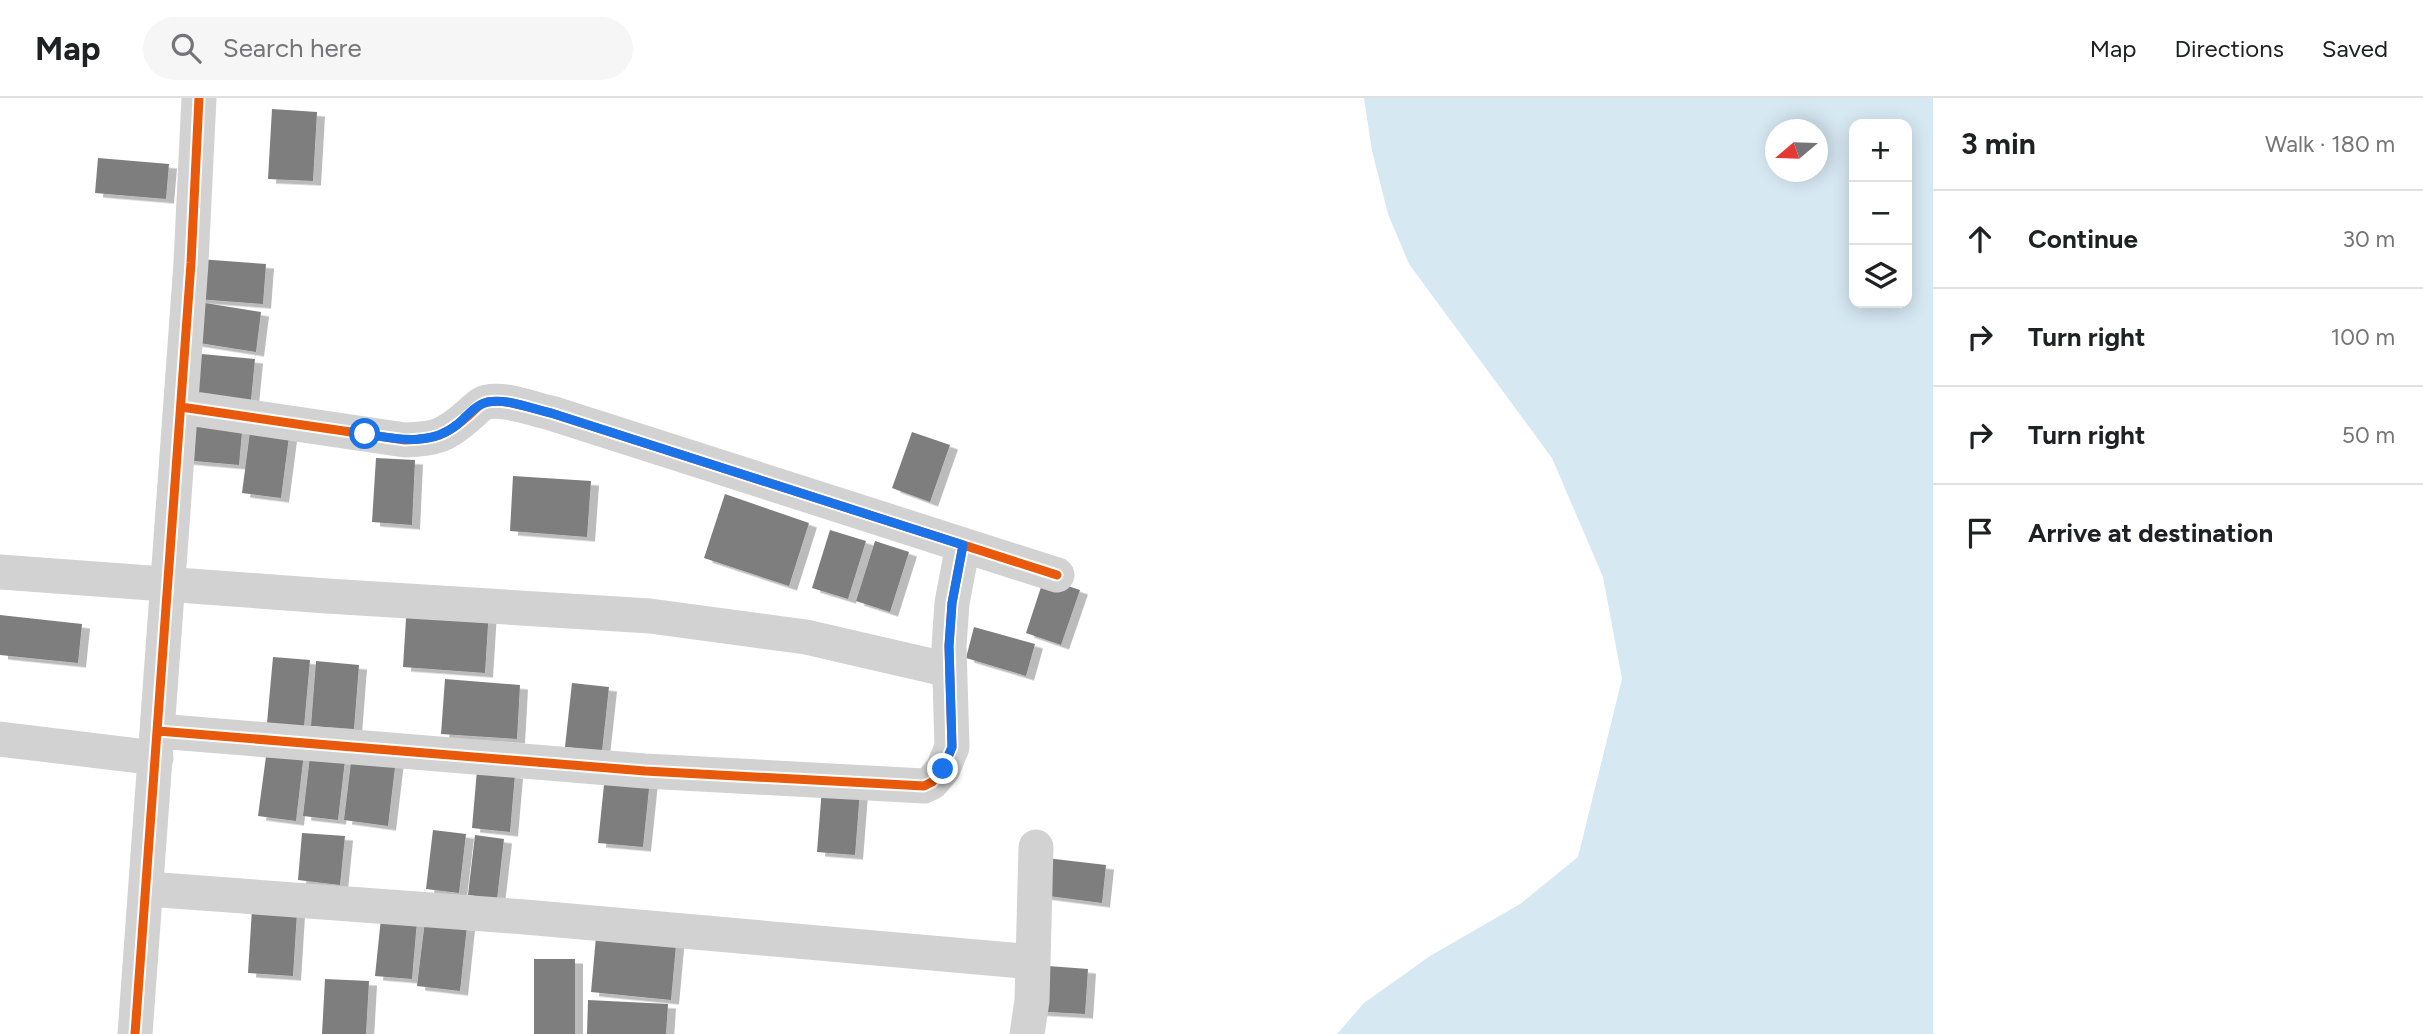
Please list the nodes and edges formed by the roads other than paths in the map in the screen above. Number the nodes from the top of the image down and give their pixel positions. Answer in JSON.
{"nodes":[{"id":1,"x":200,"y":98,"type":"edge"},
{"id":2,"x":181,"y":407,"type":"junction"},
{"id":3,"x":963,"y":545,"type":"junction"},
{"id":4,"x":0,"y":572,"type":"edge"},
{"id":5,"x":1057,"y":575,"type":"dead end"},
{"id":6,"x":168,"y":584,"type":"junction"},
{"id":7,"x":950,"y":670,"type":"junction"},
{"id":8,"x":0,"y":739,"type":"edge"},
{"id":9,"x":157,"y":744,"type":"junction"},
{"id":10,"x":1036,"y":848,"type":"dead end"},
{"id":11,"x":147,"y":889,"type":"junction"},
{"id":12,"x":1033,"y":962,"type":"junction"},
{"id":13,"x":135,"y":1034,"type":"edge"},
{"id":14,"x":1027,"y":1034,"type":"edge"}],
"edges":[{"from":1,"to":2,"type":"street"},
{"from":2,"to":3,"type":"street"},
{"from":2,"to":6,"type":"street"},
{"from":3,"to":5,"type":"street"},
{"from":3,"to":7,"type":"street"},
{"from":4,"to":6,"type":"street"},
{"from":6,"to":7,"type":"street"},
{"from":6,"to":9,"type":"street"},
{"from":7,"to":9,"type":"street"},
{"from":8,"to":9,"type":"street"},
{"from":9,"to":11,"type":"street"},
{"from":10,"to":12,"type":"street"},
{"from":11,"to":12,"type":"street"},
{"from":11,"to":13,"type":"street"},
{"from":12,"to":14,"type":"street"}]}
